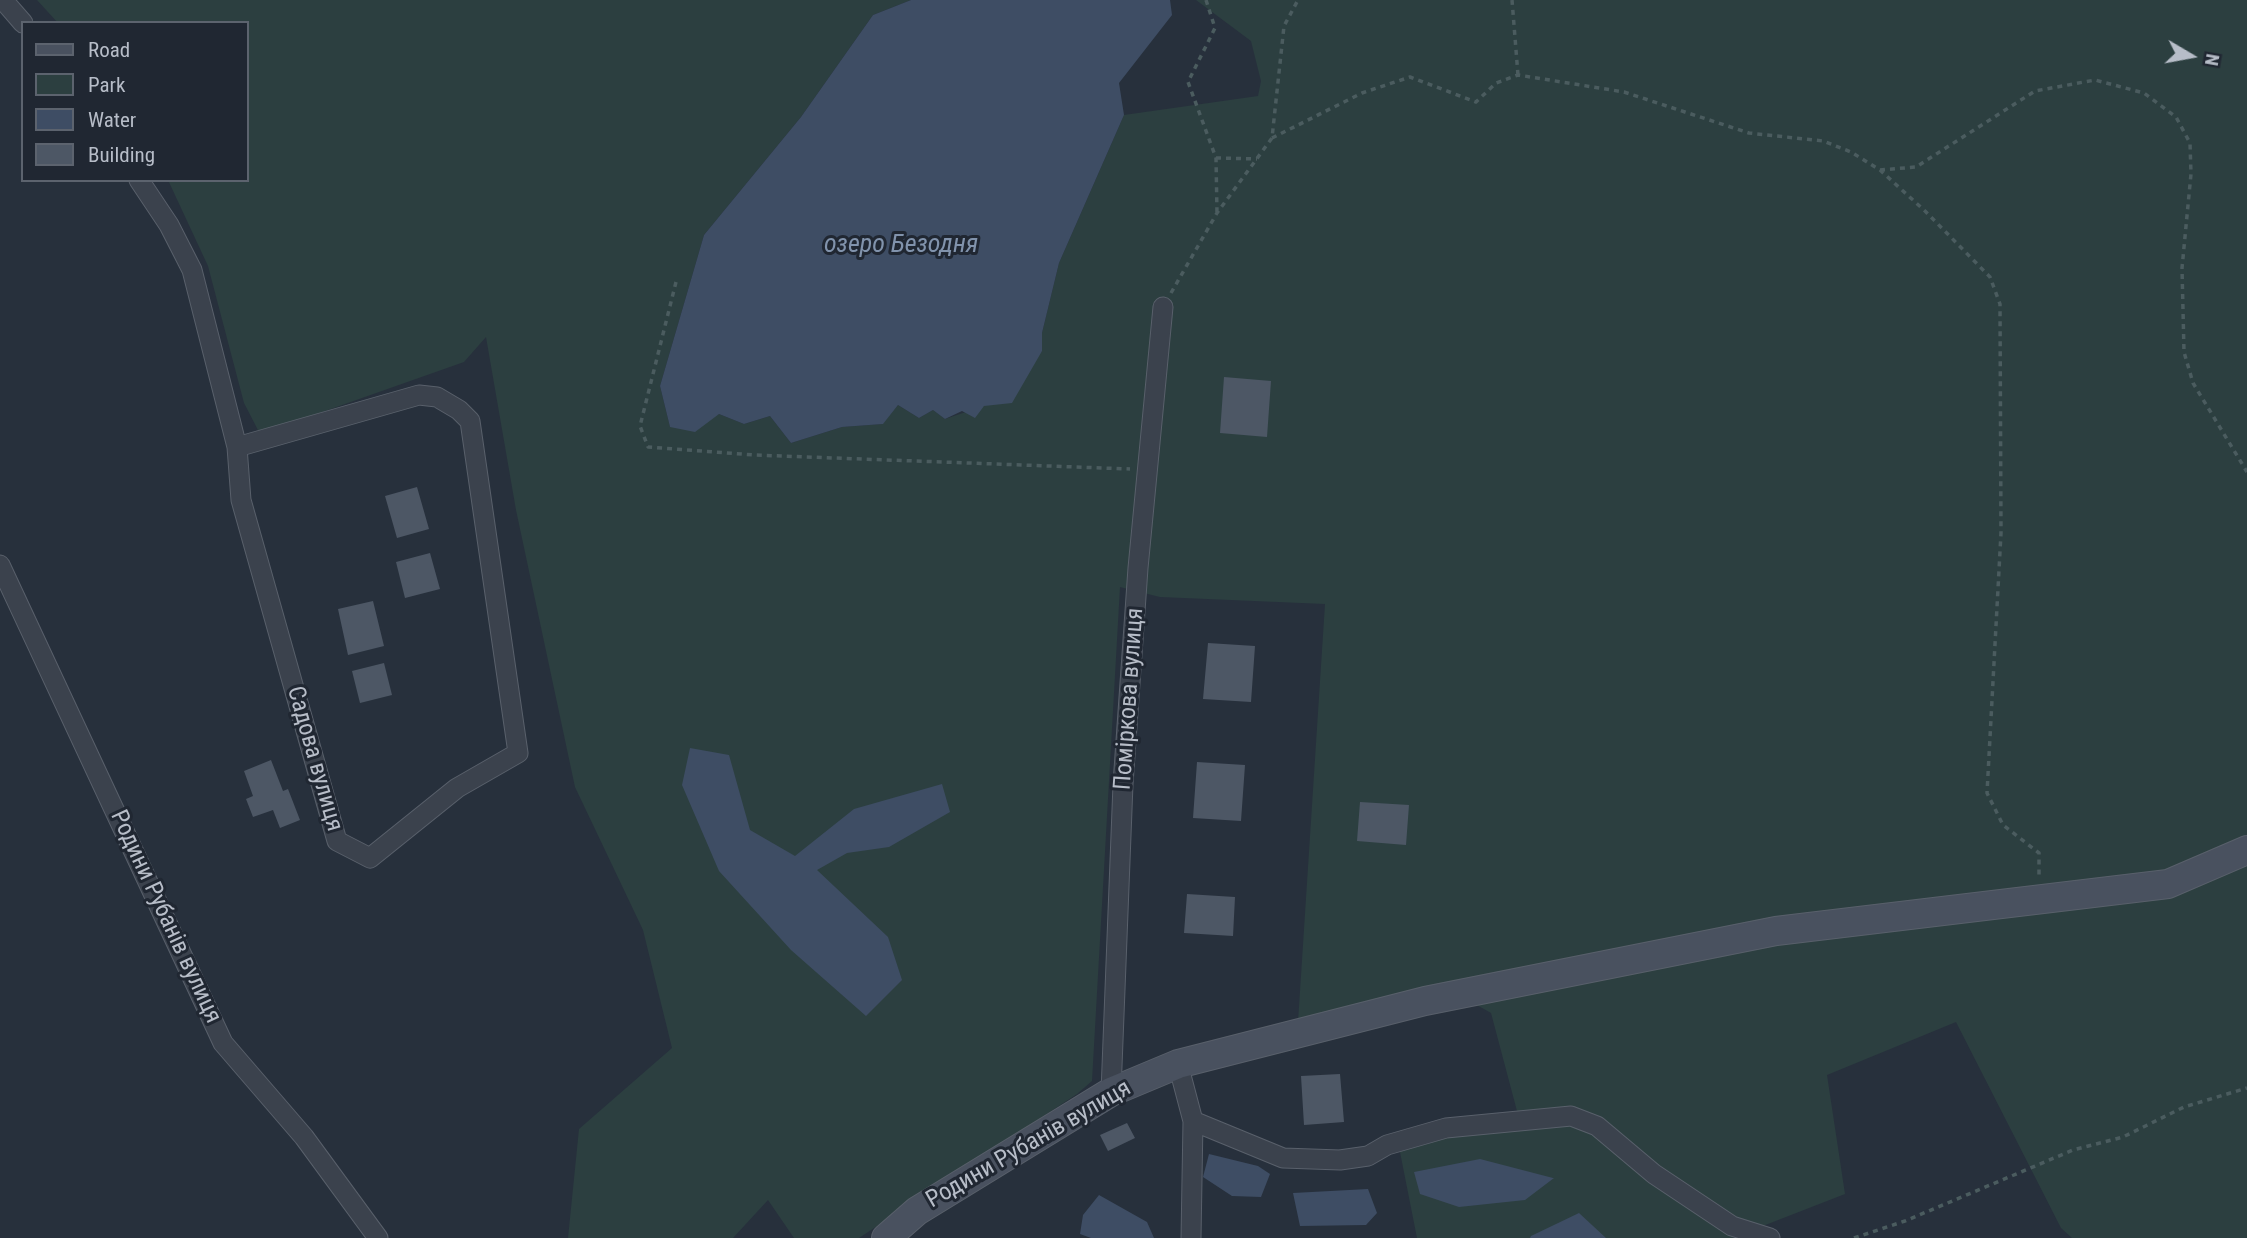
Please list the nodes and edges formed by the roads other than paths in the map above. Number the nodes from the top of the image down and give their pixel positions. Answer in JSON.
{"nodes":[{"id":1,"x":3,"y":0,"type":"edge"},
{"id":2,"x":21,"y":21,"type":"edge"},
{"id":3,"x":140,"y":182,"type":"edge"},
{"id":4,"x":1163,"y":307,"type":"road end"},
{"id":5,"x":237,"y":447,"type":"junction"},
{"id":6,"x":0,"y":565,"type":"edge"},
{"id":7,"x":2247,"y":850,"type":"edge"},
{"id":8,"x":1178,"y":1064,"type":"junction"},
{"id":9,"x":1111,"y":1092,"type":"junction"},
{"id":10,"x":1193,"y":1121,"type":"junction"},
{"id":11,"x":379,"y":1238,"type":"edge"},
{"id":12,"x":886,"y":1238,"type":"edge"},
{"id":13,"x":1191,"y":1238,"type":"edge"},
{"id":14,"x":1770,"y":1238,"type":"edge"}],
"edges":[{"from":1,"to":2,"type":"street"},
{"from":3,"to":5,"type":"street"},
{"from":4,"to":9,"type":"street","name":"Поміркова вулиця"},
{"from":5,"to":5,"type":"street","name":"Садова вулиця"},
{"from":6,"to":11,"type":"street","name":"Родини Рубанів вулиця"},
{"from":7,"to":8,"type":"street","name":"Родини Рубанів вулиця"},
{"from":8,"to":9,"type":"street","name":"Родини Рубанів вулиця"},
{"from":8,"to":10,"type":"street"},
{"from":9,"to":12,"type":"street","name":"Родини Рубанів вулиця"},
{"from":10,"to":13,"type":"street"},
{"from":10,"to":14,"type":"street"}]}
